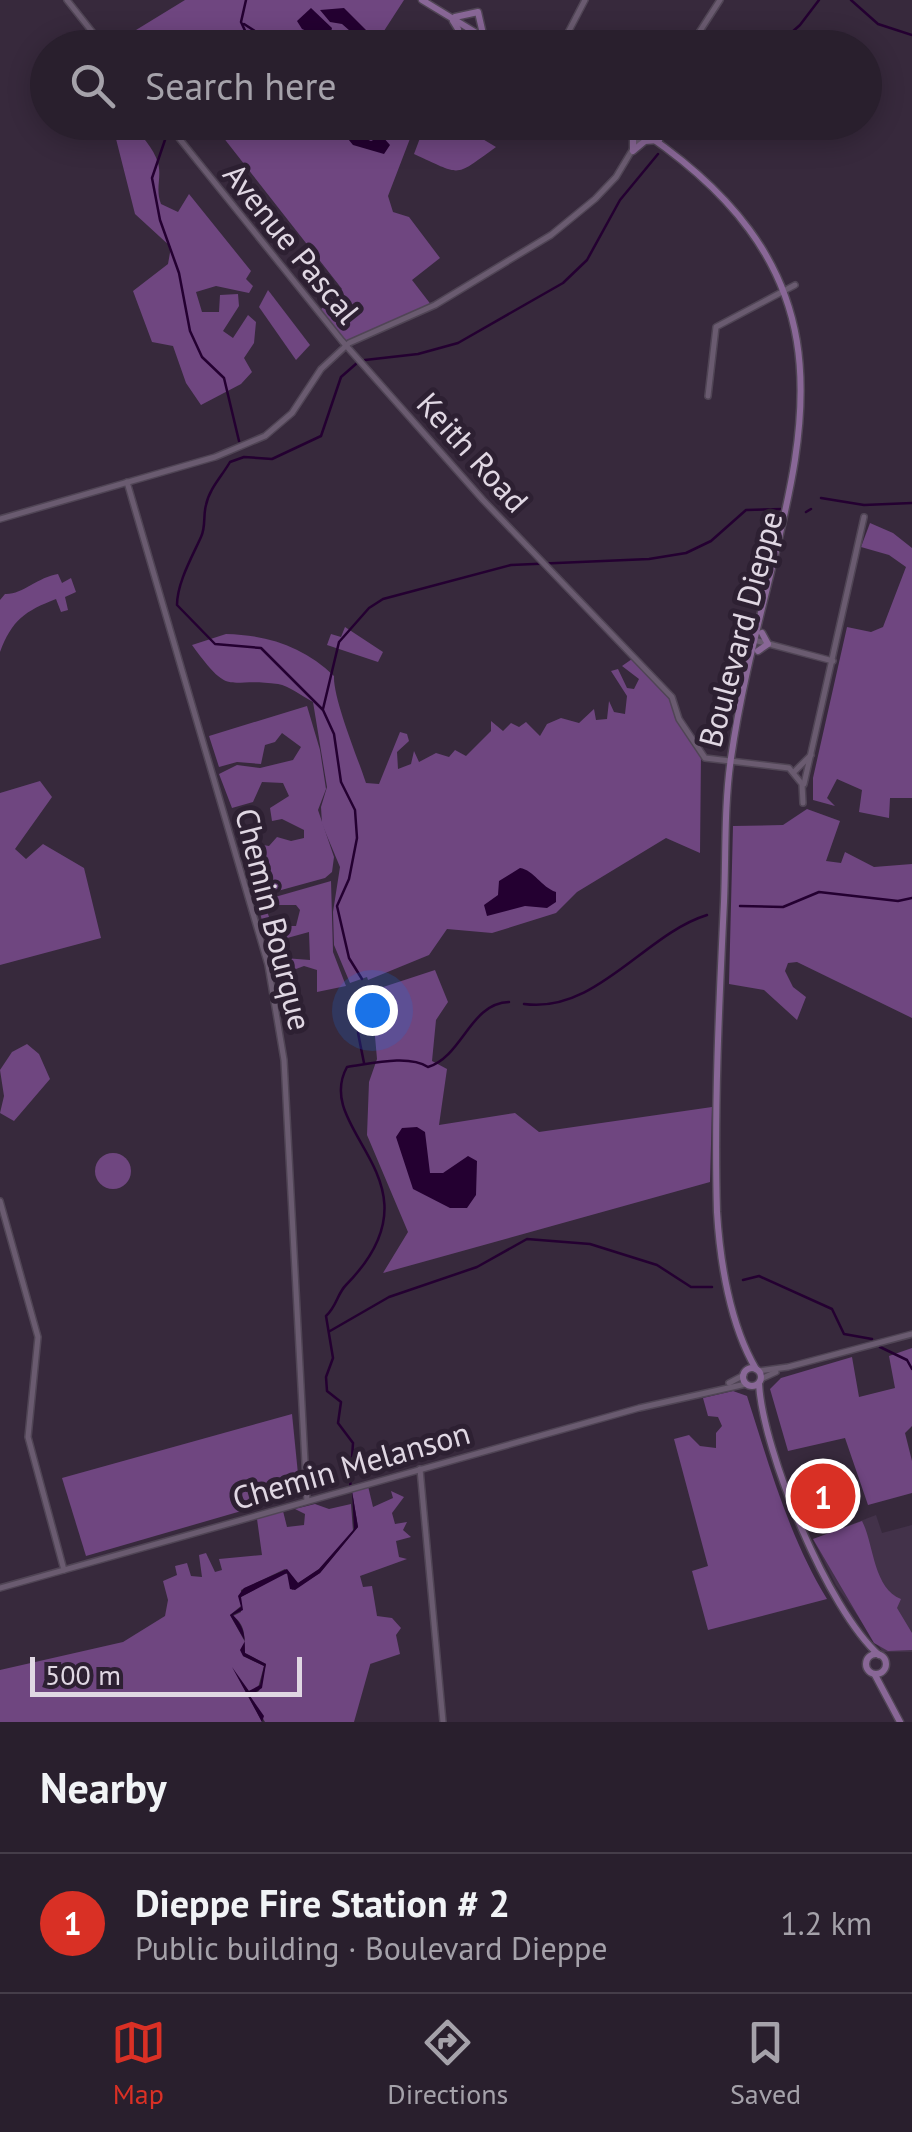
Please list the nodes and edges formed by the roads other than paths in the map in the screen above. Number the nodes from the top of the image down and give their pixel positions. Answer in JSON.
{"nodes":[{"id":1,"x":67,"y":0,"type":"edge"},
{"id":2,"x":422,"y":0,"type":"edge"},
{"id":3,"x":584,"y":0,"type":"edge"},
{"id":4,"x":720,"y":0,"type":"edge"},
{"id":5,"x":449,"y":16,"type":"junction"},
{"id":6,"x":91,"y":30,"type":"edge"},
{"id":7,"x":458,"y":30,"type":"edge"},
{"id":8,"x":472,"y":30,"type":"edge"},
{"id":9,"x":483,"y":30,"type":"edge"},
{"id":10,"x":569,"y":30,"type":"edge"},
{"id":11,"x":701,"y":30,"type":"edge"},
{"id":12,"x":181,"y":140,"type":"edge"},
{"id":13,"x":633,"y":140,"type":"edge"},
{"id":14,"x":639,"y":140,"type":"edge"},
{"id":15,"x":659,"y":140,"type":"joint"},
{"id":16,"x":633,"y":150,"type":"junction"},
{"id":17,"x":730,"y":192,"type":"dead end"},
{"id":18,"x":789,"y":272,"type":"dead end"},
{"id":19,"x":795,"y":285,"type":"junction"},
{"id":20,"x":798,"y":295,"type":"dead end"},
{"id":21,"x":346,"y":345,"type":"junction"},
{"id":22,"x":708,"y":396,"type":"dead end"},
{"id":23,"x":127,"y":482,"type":"junction"},
{"id":24,"x":796,"y":512,"type":"dead end"},
{"id":25,"x":864,"y":517,"type":"dead end"},
{"id":26,"x":0,"y":519,"type":"edge"},
{"id":27,"x":762,"y":633,"type":"junction"},
{"id":28,"x":750,"y":639,"type":"dead end"},
{"id":29,"x":759,"y":642,"type":"junction"},
{"id":30,"x":768,"y":644,"type":"junction"},
{"id":31,"x":756,"y":651,"type":"junction"},
{"id":32,"x":833,"y":661,"type":"junction"},
{"id":33,"x":812,"y":752,"type":"junction"},
{"id":34,"x":730,"y":758,"type":"junction"},
{"id":35,"x":794,"y":772,"type":"junction"},
{"id":36,"x":803,"y":787,"type":"junction"},
{"id":37,"x":803,"y":803,"type":"dead end"},
{"id":38,"x":0,"y":1200,"type":"edge"},
{"id":39,"x":912,"y":1334,"type":"edge"},
{"id":40,"x":752,"y":1378,"type":"junction"},
{"id":41,"x":420,"y":1469,"type":"junction"},
{"id":42,"x":307,"y":1500,"type":"junction"},
{"id":43,"x":64,"y":1570,"type":"junction"},
{"id":44,"x":0,"y":1588,"type":"edge"},
{"id":45,"x":860,"y":1632,"type":"junction"},
{"id":46,"x":879,"y":1655,"type":"junction"},
{"id":47,"x":868,"y":1658,"type":"junction"},
{"id":48,"x":884,"y":1670,"type":"junction"},
{"id":49,"x":874,"y":1674,"type":"junction"},
{"id":50,"x":890,"y":1696,"type":"junction"},
{"id":51,"x":443,"y":1722,"type":"edge"},
{"id":52,"x":900,"y":1722,"type":"edge"}],
"edges":[{"from":1,"to":6,"type":"street"},
{"from":2,"to":5,"type":"main road"},
{"from":3,"to":10,"type":"street"},
{"from":4,"to":11,"type":"street"},
{"from":5,"to":7,"type":"main road"},
{"from":5,"to":8,"type":"main road"},
{"from":5,"to":9,"type":"main road"},
{"from":12,"to":21,"type":"street","name":"Avenue Pascal"},
{"from":13,"to":16,"type":"main road"},
{"from":14,"to":16,"type":"street"},
{"from":15,"to":16,"type":"main road"},
{"from":15,"to":17,"type":"main road"},
{"from":16,"to":21,"type":"street"},
{"from":18,"to":19,"type":"main road"},
{"from":19,"to":20,"type":"main road"},
{"from":19,"to":22,"type":"street"},
{"from":21,"to":23,"type":"street"},
{"from":21,"to":34,"type":"street","name":"Keith Road"},
{"from":23,"to":26,"type":"street"},
{"from":23,"to":42,"type":"street","name":"Chemin Bourque"},
{"from":24,"to":27,"type":"main road","name":"Boulevard Dieppe"},
{"from":25,"to":32,"type":"street"},
{"from":27,"to":29,"type":"main road","name":"Boulevard Dieppe"},
{"from":27,"to":30,"type":"main road"},
{"from":28,"to":29,"type":"street"},
{"from":29,"to":30,"type":"street"},
{"from":29,"to":31,"type":"main road","name":"Boulevard Dieppe"},
{"from":30,"to":31,"type":"main road"},
{"from":30,"to":32,"type":"street"},
{"from":31,"to":34,"type":"main road","name":"Boulevard Dieppe"},
{"from":32,"to":33,"type":"street"},
{"from":33,"to":35,"type":"street"},
{"from":33,"to":36,"type":"street"},
{"from":34,"to":35,"type":"street"},
{"from":34,"to":40,"type":"main road","name":"Boulevard Dieppe"},
{"from":35,"to":36,"type":"street"},
{"from":36,"to":37,"type":"street"},
{"from":38,"to":43,"type":"street"},
{"from":39,"to":40,"type":"street","name":"Chemin Melanson"},
{"from":40,"to":41,"type":"street","name":"Chemin Melanson"},
{"from":40,"to":45,"type":"main road"},
{"from":41,"to":42,"type":"street","name":"Chemin Melanson"},
{"from":41,"to":51,"type":"street"},
{"from":42,"to":43,"type":"street","name":"Chemin Melanson"},
{"from":43,"to":44,"type":"street","name":"Chemin Melanson"},
{"from":45,"to":46,"type":"main road"},
{"from":45,"to":47,"type":"main road"},
{"from":46,"to":47,"type":"main road"},
{"from":46,"to":48,"type":"main road"},
{"from":47,"to":49,"type":"main road"},
{"from":48,"to":49,"type":"main road"},
{"from":48,"to":50,"type":"main road"},
{"from":49,"to":50,"type":"main road"},
{"from":50,"to":52,"type":"main road"}]}
